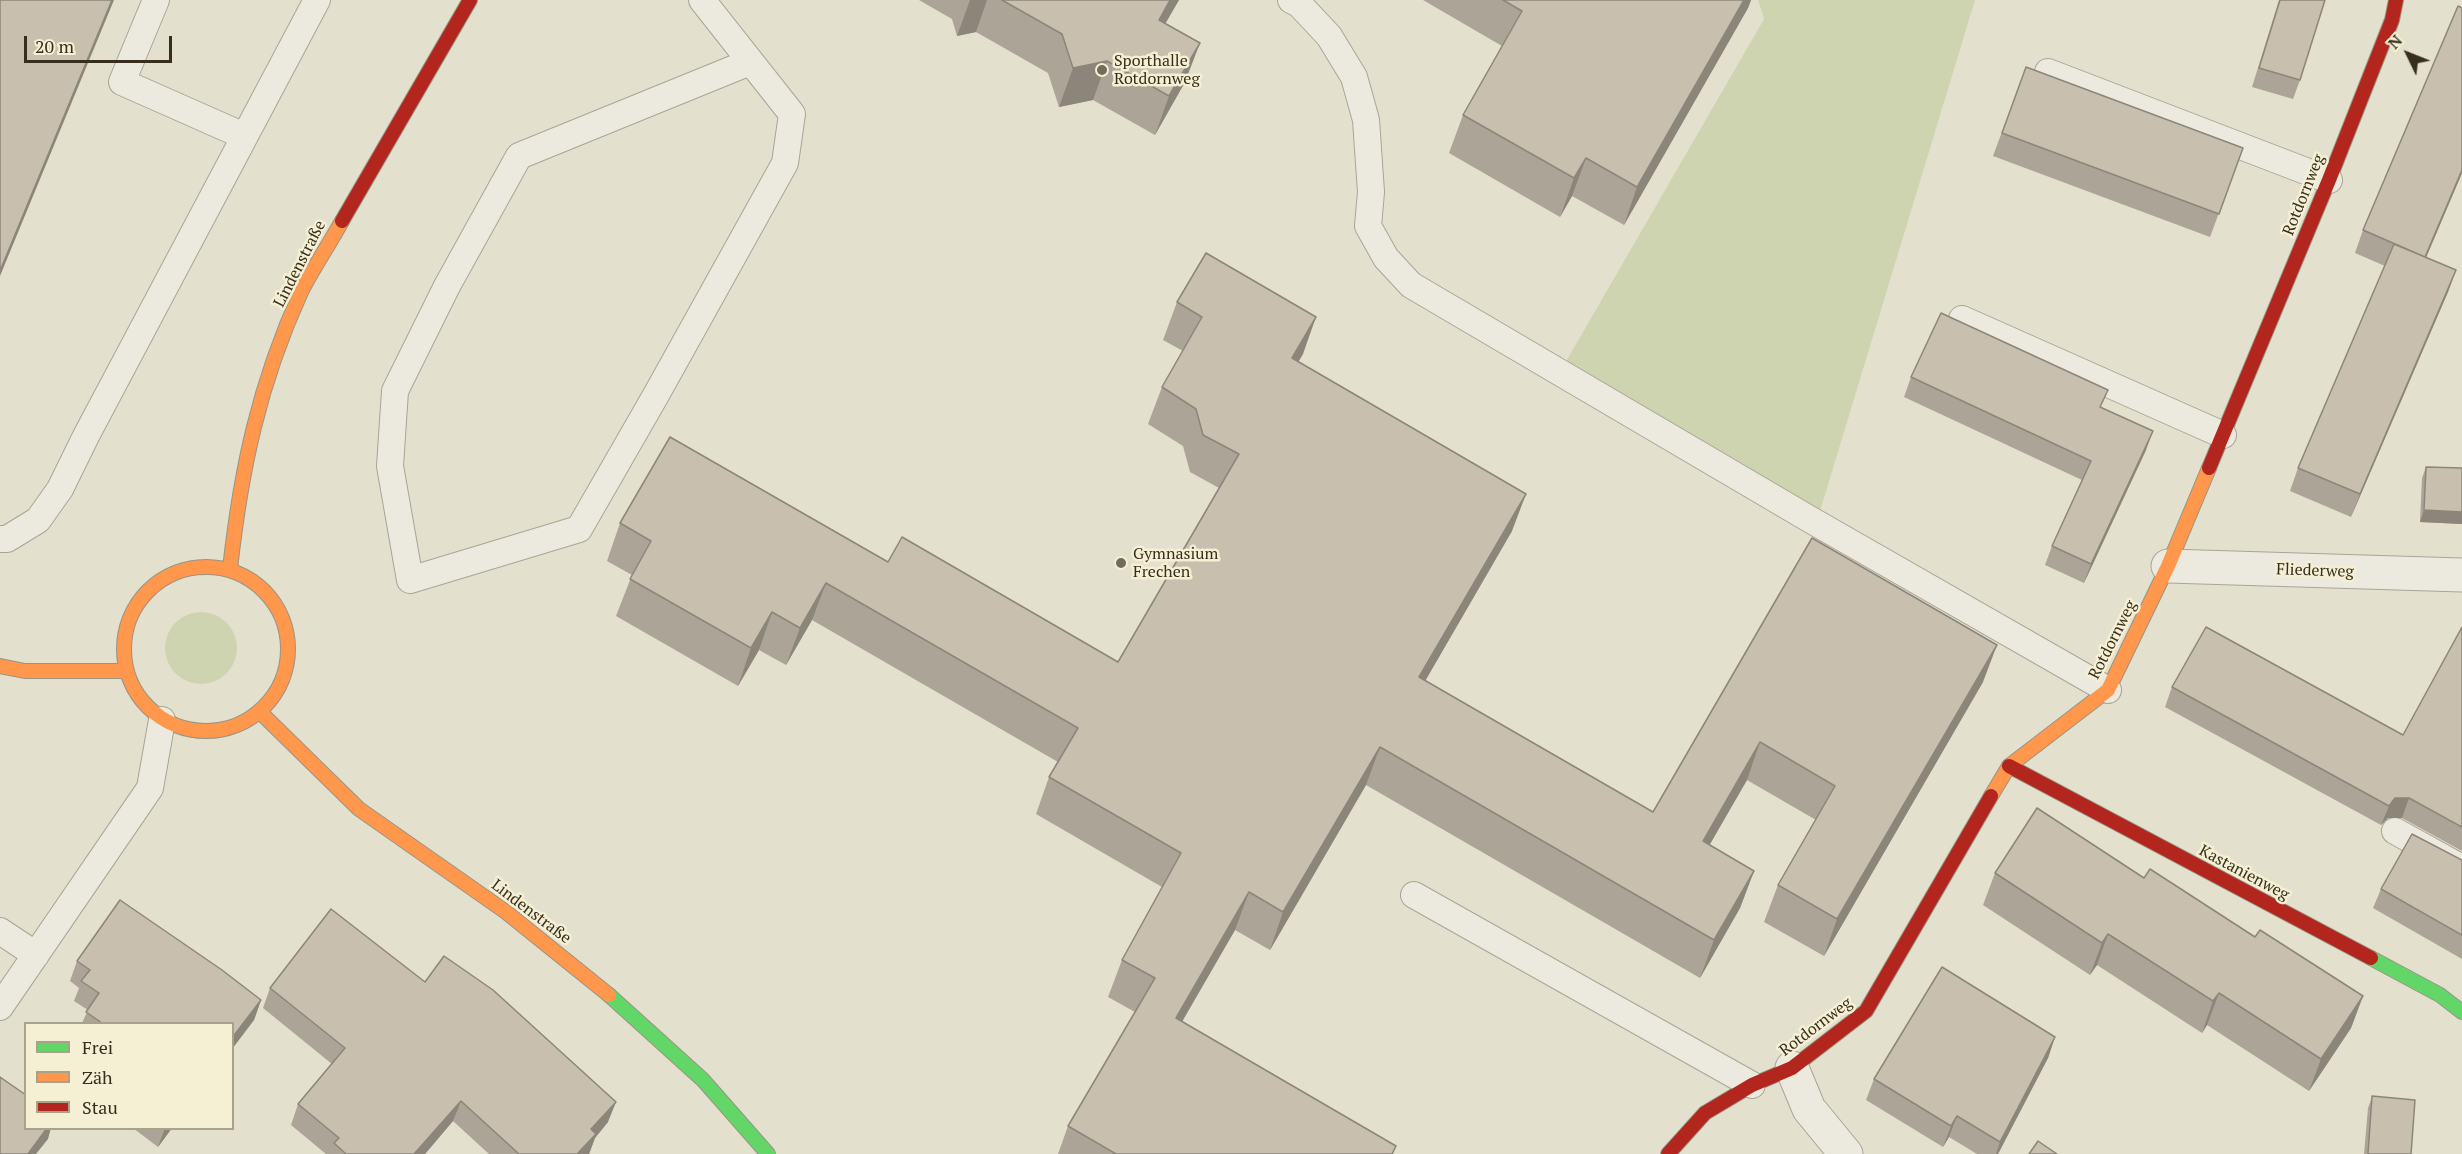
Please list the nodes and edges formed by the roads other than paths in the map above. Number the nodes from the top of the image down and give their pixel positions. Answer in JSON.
{"nodes":[{"id":1,"x":156,"y":0,"type":"edge"},
{"id":2,"x":317,"y":0,"type":"edge"},
{"id":3,"x":470,"y":0,"type":"edge"},
{"id":4,"x":702,"y":0,"type":"edge"},
{"id":5,"x":1292,"y":0,"type":"edge"},
{"id":6,"x":2396,"y":0,"type":"edge"},
{"id":7,"x":750,"y":62,"type":"junction"},
{"id":8,"x":2048,"y":72,"type":"dead end"},
{"id":9,"x":244,"y":136,"type":"junction"},
{"id":10,"x":2329,"y":180,"type":"junction"},
{"id":11,"x":1962,"y":319,"type":"dead end"},
{"id":12,"x":2223,"y":435,"type":"junction"},
{"id":13,"x":0,"y":539,"type":"edge"},
{"id":14,"x":2168,"y":566,"type":"junction"},
{"id":15,"x":230,"y":570,"type":"junction"},
{"id":16,"x":2462,"y":575,"type":"edge"},
{"id":17,"x":0,"y":666,"type":"edge"},
{"id":18,"x":126,"y":671,"type":"junction"},
{"id":19,"x":2108,"y":690,"type":"junction"},
{"id":20,"x":260,"y":712,"type":"junction"},
{"id":21,"x":162,"y":720,"type":"junction"},
{"id":22,"x":2009,"y":766,"type":"junction"},
{"id":23,"x":2395,"y":831,"type":"dead end"},
{"id":24,"x":2462,"y":868,"type":"edge"},
{"id":25,"x":1414,"y":895,"type":"dead end"},
{"id":26,"x":0,"y":931,"type":"edge"},
{"id":27,"x":36,"y":955,"type":"junction"},
{"id":28,"x":0,"y":1007,"type":"edge"},
{"id":29,"x":2462,"y":1012,"type":"edge"},
{"id":30,"x":1792,"y":1068,"type":"junction"},
{"id":31,"x":1752,"y":1085,"type":"junction"},
{"id":32,"x":768,"y":1154,"type":"edge"},
{"id":33,"x":1668,"y":1154,"type":"edge"},
{"id":34,"x":1846,"y":1154,"type":"edge"}],
"edges":[{"from":1,"to":9,"type":"lane"},
{"from":2,"to":9,"type":"lane"},
{"from":3,"to":15,"type":"street","name":"Lindenstraße"},
{"from":4,"to":7,"type":"lane"},
{"from":5,"to":19,"type":"lane"},
{"from":6,"to":10,"type":"street","name":"Rotdornweg"},
{"from":7,"to":7,"type":"lane"},
{"from":8,"to":10,"type":"lane"},
{"from":9,"to":13,"type":"lane"},
{"from":10,"to":12,"type":"street","name":"Rotdornweg"},
{"from":11,"to":12,"type":"lane"},
{"from":12,"to":14,"type":"street","name":"Rotdornweg"},
{"from":14,"to":16,"type":"street","name":"Fliederweg"},
{"from":14,"to":19,"type":"street","name":"Rotdornweg"},
{"from":15,"to":18,"type":"street"},
{"from":15,"to":20,"type":"street"},
{"from":17,"to":18,"type":"street"},
{"from":18,"to":21,"type":"street"},
{"from":19,"to":22,"type":"street","name":"Rotdornweg"},
{"from":20,"to":21,"type":"street"},
{"from":20,"to":32,"type":"street","name":"Lindenstraße"},
{"from":21,"to":27,"type":"lane"},
{"from":22,"to":29,"type":"street","name":"Kastanienweg"},
{"from":22,"to":30,"type":"street","name":"Rotdornweg"},
{"from":23,"to":24,"type":"lane"},
{"from":25,"to":31,"type":"lane"},
{"from":26,"to":27,"type":"lane"},
{"from":27,"to":28,"type":"lane"},
{"from":30,"to":31,"type":"street","name":"Rotdornweg"},
{"from":30,"to":34,"type":"street"},
{"from":31,"to":33,"type":"street","name":"Rotdornweg"}]}
